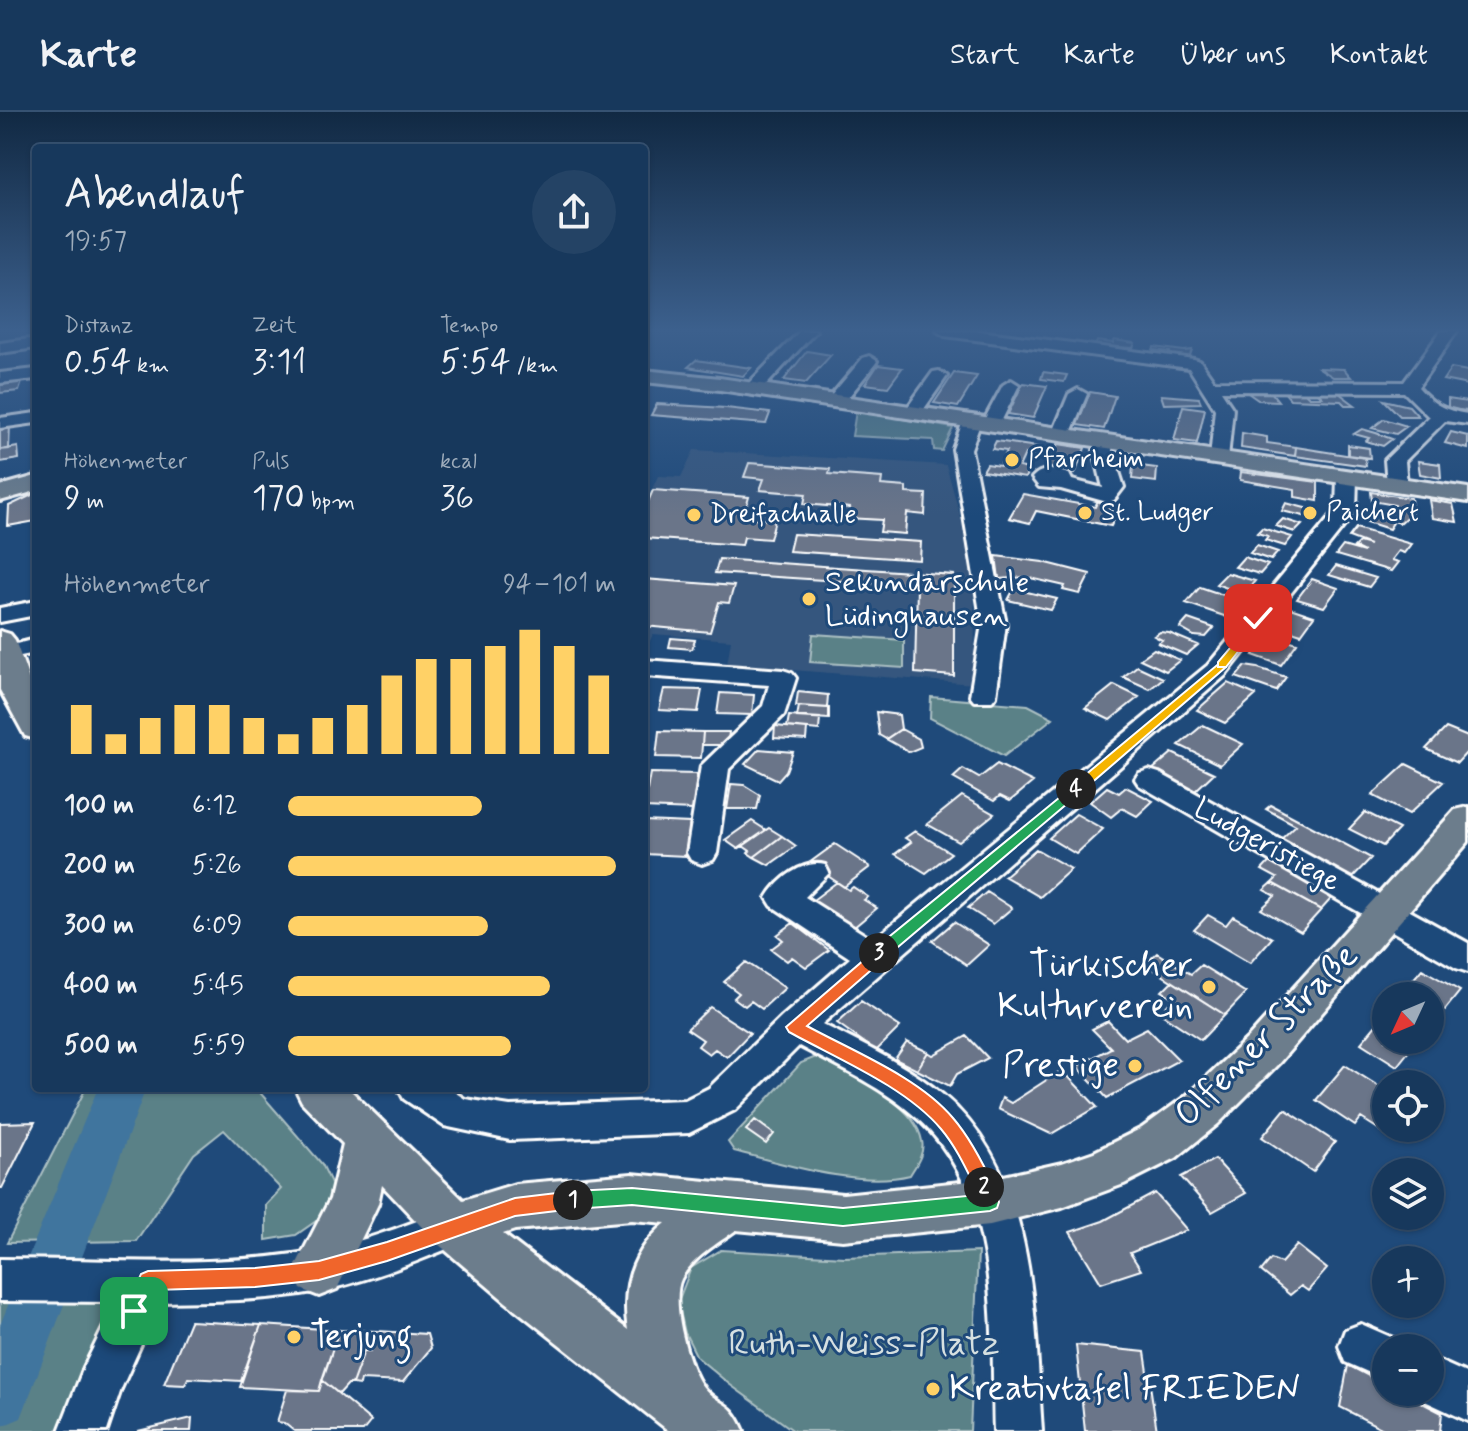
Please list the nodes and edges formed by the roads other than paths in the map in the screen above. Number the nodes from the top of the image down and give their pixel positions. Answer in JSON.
{"nodes":[{"id":1,"x":778,"y":393,"type":"edge"},
{"id":2,"x":843,"y":393,"type":"edge"},
{"id":3,"x":927,"y":393,"type":"edge"},
{"id":4,"x":1005,"y":393,"type":"edge"},
{"id":5,"x":1215,"y":393,"type":"edge"},
{"id":6,"x":1414,"y":393,"type":"edge"},
{"id":7,"x":1078,"y":394,"type":"dead end"},
{"id":8,"x":836,"y":401,"type":"junction"},
{"id":9,"x":913,"y":412,"type":"junction"},
{"id":10,"x":1439,"y":415,"type":"junction"},
{"id":11,"x":32,"y":419,"type":"edge"},
{"id":12,"x":1468,"y":419,"type":"edge"},
{"id":13,"x":0,"y":423,"type":"edge"},
{"id":14,"x":982,"y":423,"type":"junction"},
{"id":15,"x":1061,"y":435,"type":"junction"},
{"id":16,"x":1105,"y":442,"type":"junction"},
{"id":17,"x":1219,"y":458,"type":"junction"},
{"id":18,"x":1347,"y":477,"type":"junction"},
{"id":19,"x":1062,"y":483,"type":"dead end"},
{"id":20,"x":32,"y":484,"type":"edge"},
{"id":21,"x":1397,"y":485,"type":"junction"},
{"id":22,"x":0,"y":494,"type":"edge"},
{"id":23,"x":1468,"y":495,"type":"edge"},
{"id":24,"x":32,"y":609,"type":"edge"},
{"id":25,"x":0,"y":615,"type":"edge"},
{"id":26,"x":32,"y":646,"type":"edge"},
{"id":27,"x":2,"y":647,"type":"edge"},
{"id":28,"x":648,"y":668,"type":"edge"},
{"id":29,"x":983,"y":696,"type":"dead end"},
{"id":30,"x":32,"y":721,"type":"edge"},
{"id":31,"x":1149,"y":779,"type":"dead end"},
{"id":32,"x":1468,"y":819,"type":"edge"},
{"id":33,"x":702,"y":853,"type":"dead end"},
{"id":34,"x":814,"y":873,"type":"dead end"},
{"id":35,"x":1386,"y":911,"type":"junction"},
{"id":36,"x":874,"y":957,"type":"junction"},
{"id":37,"x":1468,"y":959,"type":"edge"},
{"id":38,"x":795,"y":1027,"type":"junction"},
{"id":39,"x":322,"y":1092,"type":"edge"},
{"id":40,"x":423,"y":1092,"type":"edge"},
{"id":41,"x":368,"y":1138,"type":"junction"},
{"id":42,"x":990,"y":1202,"type":"junction"},
{"id":43,"x":730,"y":1205,"type":"junction"},
{"id":44,"x":455,"y":1226,"type":"junction"},
{"id":45,"x":319,"y":1271,"type":"junction"},
{"id":46,"x":0,"y":1280,"type":"edge"},
{"id":47,"x":148,"y":1281,"type":"junction"},
{"id":48,"x":1444,"y":1387,"type":"edge"},
{"id":49,"x":1468,"y":1398,"type":"edge"},
{"id":50,"x":700,"y":1420,"type":"edge"},
{"id":51,"x":83,"y":1431,"type":"edge"},
{"id":52,"x":1018,"y":1431,"type":"edge"}],
"edges":[{"from":1,"to":8,"type":"main road"},
{"from":2,"to":8,"type":"street"},
{"from":3,"to":9,"type":"street"},
{"from":4,"to":14,"type":"street"},
{"from":5,"to":17,"type":"street"},
{"from":6,"to":10,"type":"street"},
{"from":7,"to":15,"type":"street"},
{"from":8,"to":9,"type":"main road"},
{"from":9,"to":14,"type":"main road"},
{"from":10,"to":12,"type":"street"},
{"from":10,"to":21,"type":"street"},
{"from":11,"to":13,"type":"street"},
{"from":14,"to":15,"type":"main road"},
{"from":14,"to":29,"type":"street"},
{"from":15,"to":16,"type":"main road"},
{"from":16,"to":17,"type":"main road"},
{"from":16,"to":19,"type":"street"},
{"from":17,"to":18,"type":"main road"},
{"from":18,"to":21,"type":"main road"},
{"from":18,"to":36,"type":"street"},
{"from":20,"to":22,"type":"main road"},
{"from":21,"to":23,"type":"main road"},
{"from":24,"to":25,"type":"street"},
{"from":26,"to":27,"type":"street"},
{"from":27,"to":30,"type":"main road"},
{"from":28,"to":33,"type":"street"},
{"from":31,"to":35,"type":"street","name":"Ludgeristiege"},
{"from":32,"to":35,"type":"main road","name":"Olfener Straße"},
{"from":34,"to":36,"type":"street"},
{"from":35,"to":37,"type":"street","name":"Ludgeristiege"},
{"from":35,"to":42,"type":"main road","name":"Olfener Straße"},
{"from":36,"to":38,"type":"street"},
{"from":38,"to":40,"type":"street"},
{"from":38,"to":42,"type":"street"},
{"from":39,"to":41,"type":"main road"},
{"from":41,"to":44,"type":"main road"},
{"from":41,"to":45,"type":"main road"},
{"from":42,"to":43,"type":"main road","name":"Olfener Straße"},
{"from":42,"to":52,"type":"street"},
{"from":43,"to":44,"type":"main road","name":"Olfener Straße"},
{"from":43,"to":50,"type":"main road"},
{"from":44,"to":45,"type":"street"},
{"from":44,"to":50,"type":"main road"},
{"from":45,"to":47,"type":"street"},
{"from":46,"to":47,"type":"street"},
{"from":47,"to":51,"type":"street"},
{"from":48,"to":49,"type":"street"}]}
